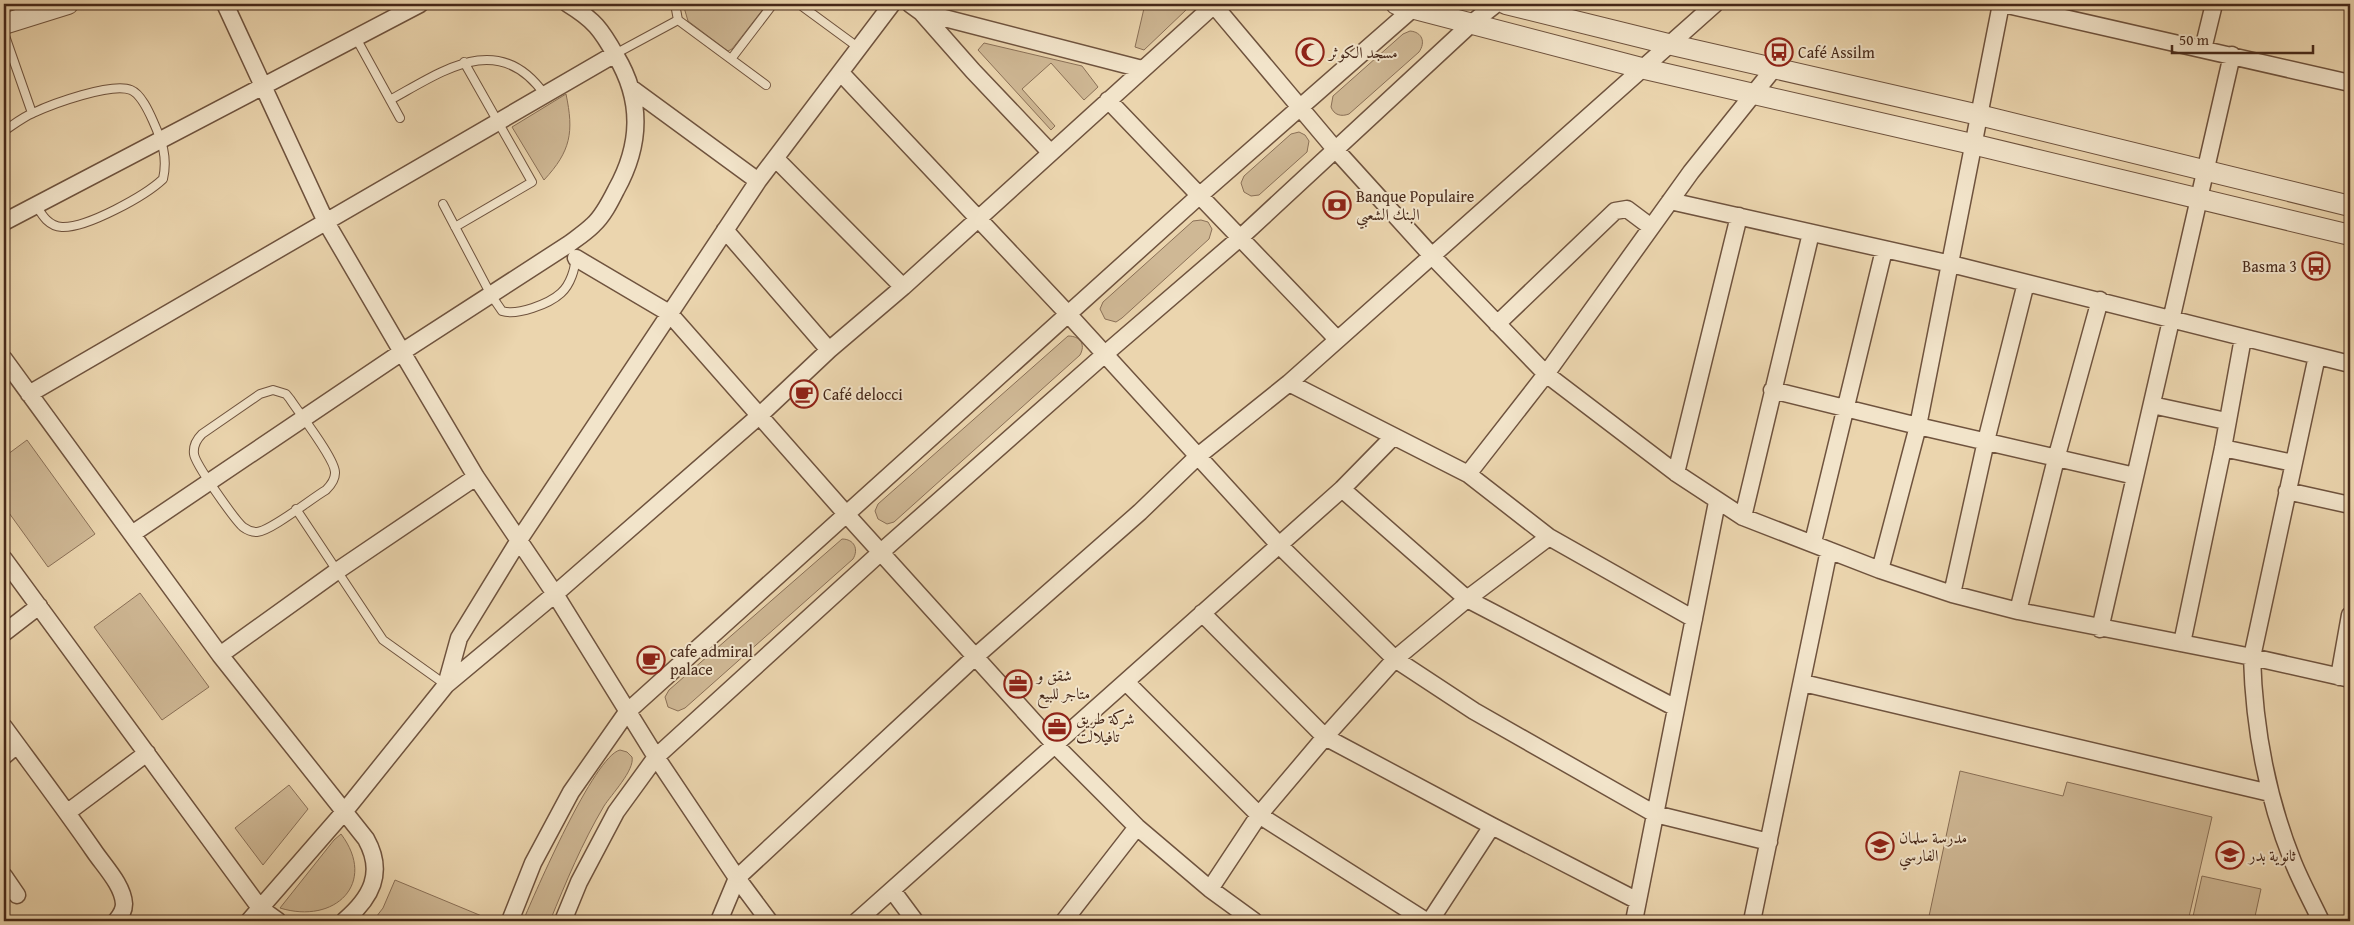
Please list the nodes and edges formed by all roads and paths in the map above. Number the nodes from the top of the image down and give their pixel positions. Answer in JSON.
{"nodes":[{"id":1,"x":68,"y":4,"type":"edge"},
{"id":2,"x":225,"y":4,"type":"edge"},
{"id":3,"x":420,"y":4,"type":"edge"},
{"id":4,"x":568,"y":4,"type":"edge"},
{"id":5,"x":675,"y":4,"type":"edge"},
{"id":6,"x":773,"y":4,"type":"edge"},
{"id":7,"x":799,"y":4,"type":"edge"},
{"id":8,"x":892,"y":4,"type":"edge"},
{"id":9,"x":1214,"y":4,"type":"edge"},
{"id":10,"x":1496,"y":4,"type":"edge"},
{"id":11,"x":1506,"y":4,"type":"edge"},
{"id":12,"x":1716,"y":4,"type":"edge"},
{"id":13,"x":2002,"y":4,"type":"edge"},
{"id":14,"x":2214,"y":4,"type":"edge"},
{"id":15,"x":1410,"y":5,"type":"edge"},
{"id":16,"x":915,"y":8,"type":"edge"},
{"id":17,"x":589,"y":11,"type":"edge"},
{"id":18,"x":678,"y":20,"type":"junction"},
{"id":19,"x":1472,"y":23,"type":"junction"},
{"id":20,"x":4,"y":24,"type":"edge"},
{"id":21,"x":4,"y":33,"type":"edge"},
{"id":22,"x":356,"y":38,"type":"junction"},
{"id":23,"x":1668,"y":44,"type":"junction"},
{"id":24,"x":860,"y":48,"type":"junction"},
{"id":25,"x":2204,"y":49,"type":"junction"},
{"id":26,"x":615,"y":54,"type":"junction"},
{"id":27,"x":2232,"y":55,"type":"junction"},
{"id":28,"x":730,"y":59,"type":"junction"},
{"id":29,"x":464,"y":62,"type":"junction"},
{"id":30,"x":1775,"y":67,"type":"junction"},
{"id":31,"x":1142,"y":69,"type":"junction"},
{"id":32,"x":1645,"y":69,"type":"junction"},
{"id":33,"x":842,"y":72,"type":"junction"},
{"id":34,"x":2350,"y":83,"type":"edge"},
{"id":35,"x":766,"y":85,"type":"dead end"},
{"id":36,"x":262,"y":88,"type":"junction"},
{"id":37,"x":631,"y":88,"type":"junction"},
{"id":38,"x":1753,"y":93,"type":"junction"},
{"id":39,"x":545,"y":95,"type":"junction"},
{"id":40,"x":390,"y":100,"type":"junction"},
{"id":41,"x":1108,"y":100,"type":"junction"},
{"id":42,"x":1298,"y":107,"type":"junction"},
{"id":43,"x":32,"y":113,"type":"junction"},
{"id":44,"x":1979,"y":115,"type":"junction"},
{"id":45,"x":400,"y":118,"type":"dead end"},
{"id":46,"x":498,"y":122,"type":"junction"},
{"id":47,"x":4,"y":131,"type":"edge"},
{"id":48,"x":162,"y":140,"type":"junction"},
{"id":49,"x":1972,"y":144,"type":"junction"},
{"id":50,"x":1335,"y":149,"type":"junction"},
{"id":51,"x":1050,"y":152,"type":"junction"},
{"id":52,"x":776,"y":159,"type":"junction"},
{"id":53,"x":2206,"y":171,"type":"junction"},
{"id":54,"x":758,"y":181,"type":"junction"},
{"id":55,"x":1199,"y":196,"type":"junction"},
{"id":56,"x":1670,"y":200,"type":"junction"},
{"id":57,"x":2199,"y":200,"type":"junction"},
{"id":58,"x":443,"y":204,"type":"dead end"},
{"id":59,"x":36,"y":205,"type":"junction"},
{"id":60,"x":2350,"y":206,"type":"edge"},
{"id":61,"x":1739,"y":216,"type":"junction"},
{"id":62,"x":977,"y":218,"type":"junction"},
{"id":63,"x":5,"y":219,"type":"edge"},
{"id":64,"x":326,"y":222,"type":"junction"},
{"id":65,"x":455,"y":227,"type":"junction"},
{"id":66,"x":1651,"y":227,"type":"junction"},
{"id":67,"x":725,"y":230,"type":"junction"},
{"id":68,"x":1811,"y":233,"type":"junction"},
{"id":69,"x":2350,"y":236,"type":"edge"},
{"id":70,"x":1241,"y":237,"type":"junction"},
{"id":71,"x":1884,"y":250,"type":"junction"},
{"id":72,"x":572,"y":251,"type":"junction"},
{"id":73,"x":1432,"y":256,"type":"junction"},
{"id":74,"x":1951,"y":264,"type":"junction"},
{"id":75,"x":2026,"y":283,"type":"junction"},
{"id":76,"x":902,"y":287,"type":"junction"},
{"id":77,"x":491,"y":295,"type":"junction"},
{"id":78,"x":2100,"y":300,"type":"junction"},
{"id":79,"x":669,"y":312,"type":"junction"},
{"id":80,"x":1069,"y":315,"type":"junction"},
{"id":81,"x":2171,"y":320,"type":"junction"},
{"id":82,"x":1497,"y":324,"type":"junction"},
{"id":83,"x":2243,"y":338,"type":"junction"},
{"id":84,"x":1337,"y":339,"type":"junction"},
{"id":85,"x":829,"y":350,"type":"junction"},
{"id":86,"x":402,"y":352,"type":"junction"},
{"id":87,"x":1105,"y":354,"type":"junction"},
{"id":88,"x":2317,"y":356,"type":"junction"},
{"id":89,"x":4,"y":359,"type":"edge"},
{"id":90,"x":2350,"y":364,"type":"edge"},
{"id":91,"x":1546,"y":374,"type":"junction"},
{"id":92,"x":1289,"y":383,"type":"junction"},
{"id":93,"x":1772,"y":390,"type":"junction"},
{"id":94,"x":30,"y":394,"type":"junction"},
{"id":95,"x":2152,"y":405,"type":"junction"},
{"id":96,"x":1845,"y":408,"type":"junction"},
{"id":97,"x":759,"y":416,"type":"junction"},
{"id":98,"x":303,"y":419,"type":"junction"},
{"id":99,"x":2226,"y":421,"type":"junction"},
{"id":100,"x":1918,"y":426,"type":"junction"},
{"id":101,"x":1393,"y":437,"type":"junction"},
{"id":102,"x":1986,"y":441,"type":"junction"},
{"id":103,"x":2223,"y":448,"type":"junction"},
{"id":104,"x":1198,"y":456,"type":"junction"},
{"id":105,"x":2056,"y":459,"type":"junction"},
{"id":106,"x":2293,"y":463,"type":"junction"},
{"id":107,"x":1676,"y":473,"type":"junction"},
{"id":108,"x":1468,"y":474,"type":"junction"},
{"id":109,"x":2135,"y":476,"type":"junction"},
{"id":110,"x":476,"y":477,"type":"junction"},
{"id":111,"x":210,"y":482,"type":"junction"},
{"id":112,"x":1342,"y":489,"type":"junction"},
{"id":113,"x":2287,"y":490,"type":"junction"},
{"id":114,"x":1718,"y":502,"type":"junction"},
{"id":115,"x":2350,"y":504,"type":"edge"},
{"id":116,"x":296,"y":509,"type":"junction"},
{"id":117,"x":848,"y":515,"type":"junction"},
{"id":118,"x":1742,"y":517,"type":"junction"},
{"id":119,"x":132,"y":534,"type":"junction"},
{"id":120,"x":1549,"y":537,"type":"junction"},
{"id":121,"x":519,"y":540,"type":"junction"},
{"id":122,"x":1813,"y":542,"type":"junction"},
{"id":123,"x":1280,"y":545,"type":"junction"},
{"id":124,"x":1829,"y":550,"type":"junction"},
{"id":125,"x":881,"y":552,"type":"junction"},
{"id":126,"x":4,"y":559,"type":"edge"},
{"id":127,"x":1880,"y":570,"type":"junction"},
{"id":128,"x":338,"y":571,"type":"junction"},
{"id":129,"x":555,"y":594,"type":"junction"},
{"id":130,"x":1952,"y":594,"type":"junction"},
{"id":131,"x":1467,"y":599,"type":"junction"},
{"id":132,"x":39,"y":606,"type":"junction"},
{"id":133,"x":2018,"y":611,"type":"junction"},
{"id":134,"x":1202,"y":614,"type":"junction"},
{"id":135,"x":2350,"y":615,"type":"edge"},
{"id":136,"x":1694,"y":620,"type":"junction"},
{"id":137,"x":2100,"y":628,"type":"junction"},
{"id":138,"x":4,"y":633,"type":"edge"},
{"id":139,"x":2182,"y":643,"type":"junction"},
{"id":140,"x":220,"y":655,"type":"junction"},
{"id":141,"x":976,"y":656,"type":"junction"},
{"id":142,"x":2252,"y":657,"type":"junction"},
{"id":143,"x":1395,"y":659,"type":"junction"},
{"id":144,"x":2345,"y":678,"type":"edge"},
{"id":145,"x":1126,"y":682,"type":"junction"},
{"id":146,"x":1803,"y":683,"type":"junction"},
{"id":147,"x":446,"y":685,"type":"junction"},
{"id":148,"x":1676,"y":708,"type":"junction"},
{"id":149,"x":628,"y":712,"type":"junction"},
{"id":150,"x":4,"y":727,"type":"edge"},
{"id":151,"x":1325,"y":737,"type":"junction"},
{"id":152,"x":1054,"y":744,"type":"junction"},
{"id":153,"x":17,"y":745,"type":"junction"},
{"id":154,"x":147,"y":753,"type":"junction"},
{"id":155,"x":4,"y":756,"type":"edge"},
{"id":156,"x":656,"y":757,"type":"junction"},
{"id":157,"x":2270,"y":793,"type":"junction"},
{"id":158,"x":68,"y":812,"type":"junction"},
{"id":159,"x":344,"y":812,"type":"junction"},
{"id":160,"x":1655,"y":814,"type":"junction"},
{"id":161,"x":1259,"y":815,"type":"junction"},
{"id":162,"x":1492,"y":826,"type":"junction"},
{"id":163,"x":1137,"y":827,"type":"junction"},
{"id":164,"x":1769,"y":842,"type":"junction"},
{"id":165,"x":4,"y":876,"type":"edge"},
{"id":166,"x":737,"y":878,"type":"junction"},
{"id":167,"x":1210,"y":889,"type":"junction"},
{"id":168,"x":892,"y":890,"type":"junction"},
{"id":169,"x":17,"y":895,"type":"dead end"},
{"id":170,"x":1638,"y":901,"type":"junction"},
{"id":171,"x":260,"y":908,"type":"junction"},
{"id":172,"x":116,"y":921,"type":"edge"},
{"id":173,"x":249,"y":921,"type":"edge"},
{"id":174,"x":278,"y":921,"type":"edge"},
{"id":175,"x":346,"y":921,"type":"edge"},
{"id":176,"x":510,"y":921,"type":"edge"},
{"id":177,"x":563,"y":921,"type":"edge"},
{"id":178,"x":718,"y":921,"type":"edge"},
{"id":179,"x":769,"y":921,"type":"edge"},
{"id":180,"x":857,"y":921,"type":"edge"},
{"id":181,"x":915,"y":921,"type":"edge"},
{"id":182,"x":1064,"y":921,"type":"edge"},
{"id":183,"x":1254,"y":921,"type":"edge"},
{"id":184,"x":1428,"y":921,"type":"edge"},
{"id":185,"x":1634,"y":921,"type":"edge"},
{"id":186,"x":1752,"y":921,"type":"edge"},
{"id":187,"x":2321,"y":921,"type":"edge"}],
"edges":[{"from":1,"to":20,"type":"street"},
{"from":2,"to":36,"type":"street"},
{"from":3,"to":22,"type":"street"},
{"from":4,"to":17,"type":"street"},
{"from":5,"to":18,"type":"lane"},
{"from":6,"to":28,"type":"lane"},
{"from":7,"to":24,"type":"lane"},
{"from":8,"to":24,"type":"street"},
{"from":9,"to":31,"type":"street"},
{"from":9,"to":42,"type":"street"},
{"from":10,"to":19,"type":"street"},
{"from":11,"to":23,"type":"street"},
{"from":12,"to":23,"type":"street"},
{"from":13,"to":25,"type":"street"},
{"from":13,"to":44,"type":"street"},
{"from":14,"to":25,"type":"street"},
{"from":15,"to":19,"type":"street"},
{"from":15,"to":42,"type":"street"},
{"from":16,"to":31,"type":"street"},
{"from":16,"to":51,"type":"street"},
{"from":17,"to":26,"type":"street"},
{"from":18,"to":26,"type":"lane"},
{"from":18,"to":28,"type":"lane"},
{"from":19,"to":32,"type":"street"},
{"from":19,"to":50,"type":"street"},
{"from":21,"to":43,"type":"lane"},
{"from":22,"to":36,"type":"street"},
{"from":22,"to":40,"type":"lane"},
{"from":23,"to":30,"type":"street"},
{"from":23,"to":32,"type":"street"},
{"from":24,"to":33,"type":"street"},
{"from":25,"to":27,"type":"street"},
{"from":26,"to":37,"type":"street"},
{"from":26,"to":39,"type":"street"},
{"from":27,"to":34,"type":"street"},
{"from":27,"to":53,"type":"street"},
{"from":28,"to":35,"type":"lane"},
{"from":29,"to":39,"type":"lane"},
{"from":29,"to":40,"type":"lane"},
{"from":29,"to":46,"type":"lane"},
{"from":30,"to":38,"type":"street"},
{"from":30,"to":44,"type":"street"},
{"from":31,"to":41,"type":"street"},
{"from":32,"to":38,"type":"street"},
{"from":32,"to":73,"type":"street"},
{"from":33,"to":52,"type":"street"},
{"from":33,"to":62,"type":"street"},
{"from":36,"to":48,"type":"street"},
{"from":36,"to":64,"type":"street"},
{"from":37,"to":54,"type":"street"},
{"from":37,"to":72,"type":"street"},
{"from":38,"to":49,"type":"street"},
{"from":38,"to":56,"type":"street"},
{"from":39,"to":46,"type":"street"},
{"from":40,"to":45,"type":"lane"},
{"from":41,"to":51,"type":"street"},
{"from":41,"to":55,"type":"street"},
{"from":42,"to":50,"type":"street"},
{"from":42,"to":55,"type":"street"},
{"from":43,"to":47,"type":"lane"},
{"from":43,"to":48,"type":"lane"},
{"from":44,"to":49,"type":"street"},
{"from":44,"to":53,"type":"street"},
{"from":46,"to":64,"type":"street"},
{"from":46,"to":65,"type":"lane"},
{"from":48,"to":59,"type":"street"},
{"from":48,"to":59,"type":"lane"},
{"from":49,"to":57,"type":"street"},
{"from":49,"to":74,"type":"street"},
{"from":50,"to":70,"type":"street"},
{"from":50,"to":73,"type":"street"},
{"from":51,"to":62,"type":"street"},
{"from":52,"to":54,"type":"street"},
{"from":52,"to":76,"type":"street"},
{"from":53,"to":57,"type":"street"},
{"from":53,"to":60,"type":"street"},
{"from":54,"to":67,"type":"street"},
{"from":55,"to":70,"type":"street"},
{"from":55,"to":80,"type":"street"},
{"from":56,"to":61,"type":"street"},
{"from":56,"to":66,"type":"street"},
{"from":57,"to":69,"type":"street"},
{"from":57,"to":81,"type":"street"},
{"from":58,"to":65,"type":"lane"},
{"from":59,"to":63,"type":"street"},
{"from":61,"to":68,"type":"street"},
{"from":61,"to":107,"type":"street"},
{"from":62,"to":76,"type":"street"},
{"from":62,"to":80,"type":"street"},
{"from":64,"to":86,"type":"street"},
{"from":64,"to":94,"type":"street"},
{"from":65,"to":77,"type":"lane"},
{"from":66,"to":82,"type":"street"},
{"from":66,"to":91,"type":"street"},
{"from":67,"to":79,"type":"street"},
{"from":67,"to":85,"type":"street"},
{"from":68,"to":71,"type":"street"},
{"from":68,"to":93,"type":"street"},
{"from":70,"to":84,"type":"street"},
{"from":70,"to":87,"type":"street"},
{"from":71,"to":74,"type":"street"},
{"from":71,"to":96,"type":"street"},
{"from":72,"to":77,"type":"street"},
{"from":72,"to":77,"type":"lane"},
{"from":72,"to":79,"type":"street"},
{"from":73,"to":82,"type":"street"},
{"from":73,"to":84,"type":"street"},
{"from":74,"to":75,"type":"street"},
{"from":74,"to":100,"type":"street"},
{"from":75,"to":78,"type":"street"},
{"from":75,"to":102,"type":"street"},
{"from":76,"to":85,"type":"street"},
{"from":77,"to":86,"type":"street"},
{"from":78,"to":81,"type":"street"},
{"from":78,"to":105,"type":"street"},
{"from":79,"to":97,"type":"street"},
{"from":79,"to":121,"type":"street"},
{"from":80,"to":87,"type":"street"},
{"from":80,"to":117,"type":"street"},
{"from":81,"to":83,"type":"street"},
{"from":81,"to":95,"type":"street"},
{"from":82,"to":91,"type":"street"},
{"from":83,"to":88,"type":"street"},
{"from":83,"to":99,"type":"street"},
{"from":84,"to":92,"type":"street"},
{"from":85,"to":97,"type":"street"},
{"from":86,"to":98,"type":"street"},
{"from":86,"to":110,"type":"street"},
{"from":87,"to":104,"type":"street"},
{"from":87,"to":125,"type":"street"},
{"from":88,"to":90,"type":"street"},
{"from":88,"to":106,"type":"street"},
{"from":89,"to":94,"type":"street"},
{"from":91,"to":107,"type":"street"},
{"from":91,"to":108,"type":"street"},
{"from":92,"to":101,"type":"street"},
{"from":92,"to":104,"type":"street"},
{"from":93,"to":96,"type":"street"},
{"from":93,"to":118,"type":"street"},
{"from":94,"to":119,"type":"street"},
{"from":95,"to":99,"type":"street"},
{"from":95,"to":109,"type":"street"},
{"from":96,"to":100,"type":"street"},
{"from":96,"to":122,"type":"street"},
{"from":97,"to":117,"type":"street"},
{"from":97,"to":129,"type":"street"},
{"from":98,"to":111,"type":"street"},
{"from":98,"to":111,"type":"lane"},
{"from":98,"to":116,"type":"lane"},
{"from":99,"to":103,"type":"street"},
{"from":100,"to":102,"type":"street"},
{"from":100,"to":127,"type":"street"},
{"from":101,"to":108,"type":"street"},
{"from":101,"to":112,"type":"street"},
{"from":102,"to":105,"type":"street"},
{"from":102,"to":130,"type":"street"},
{"from":103,"to":106,"type":"street"},
{"from":103,"to":139,"type":"street"},
{"from":104,"to":123,"type":"street"},
{"from":104,"to":141,"type":"street"},
{"from":105,"to":109,"type":"street"},
{"from":105,"to":133,"type":"street"},
{"from":106,"to":113,"type":"street"},
{"from":107,"to":114,"type":"street"},
{"from":108,"to":120,"type":"street"},
{"from":109,"to":137,"type":"street"},
{"from":110,"to":121,"type":"street"},
{"from":110,"to":128,"type":"street"},
{"from":111,"to":116,"type":"lane"},
{"from":111,"to":119,"type":"street"},
{"from":112,"to":123,"type":"street"},
{"from":112,"to":131,"type":"street"},
{"from":113,"to":115,"type":"street"},
{"from":113,"to":142,"type":"street"},
{"from":114,"to":118,"type":"street"},
{"from":114,"to":136,"type":"street"},
{"from":116,"to":128,"type":"lane"},
{"from":117,"to":125,"type":"street"},
{"from":117,"to":149,"type":"street"},
{"from":118,"to":122,"type":"street"},
{"from":119,"to":140,"type":"street"},
{"from":120,"to":131,"type":"street"},
{"from":120,"to":136,"type":"street"},
{"from":121,"to":129,"type":"street"},
{"from":121,"to":147,"type":"street"},
{"from":122,"to":124,"type":"street"},
{"from":123,"to":134,"type":"street"},
{"from":123,"to":143,"type":"street"},
{"from":124,"to":127,"type":"street"},
{"from":124,"to":146,"type":"street"},
{"from":125,"to":141,"type":"street"},
{"from":125,"to":156,"type":"street"},
{"from":126,"to":132,"type":"street"},
{"from":127,"to":130,"type":"street"},
{"from":128,"to":140,"type":"street"},
{"from":128,"to":147,"type":"lane"},
{"from":129,"to":147,"type":"street"},
{"from":129,"to":149,"type":"street"},
{"from":130,"to":133,"type":"street"},
{"from":131,"to":143,"type":"street"},
{"from":131,"to":148,"type":"street"},
{"from":132,"to":138,"type":"street"},
{"from":132,"to":154,"type":"street"},
{"from":133,"to":137,"type":"street"},
{"from":134,"to":145,"type":"street"},
{"from":134,"to":151,"type":"street"},
{"from":135,"to":144,"type":"street"},
{"from":136,"to":148,"type":"street"},
{"from":137,"to":139,"type":"street"},
{"from":139,"to":142,"type":"street"},
{"from":140,"to":159,"type":"street"},
{"from":141,"to":152,"type":"street"},
{"from":141,"to":166,"type":"street"},
{"from":142,"to":144,"type":"street"},
{"from":142,"to":157,"type":"street"},
{"from":143,"to":151,"type":"street"},
{"from":143,"to":160,"type":"street"},
{"from":145,"to":152,"type":"street"},
{"from":145,"to":161,"type":"street"},
{"from":146,"to":157,"type":"street"},
{"from":146,"to":164,"type":"street"},
{"from":147,"to":159,"type":"street"},
{"from":148,"to":160,"type":"street"},
{"from":149,"to":156,"type":"street"},
{"from":149,"to":176,"type":"street"},
{"from":150,"to":153,"type":"street"},
{"from":151,"to":161,"type":"street"},
{"from":151,"to":162,"type":"street"},
{"from":152,"to":163,"type":"street"},
{"from":152,"to":168,"type":"street"},
{"from":153,"to":155,"type":"street"},
{"from":153,"to":158,"type":"street"},
{"from":154,"to":158,"type":"street"},
{"from":154,"to":171,"type":"street"},
{"from":156,"to":166,"type":"street"},
{"from":156,"to":177,"type":"street"},
{"from":157,"to":187,"type":"street"},
{"from":158,"to":172,"type":"street"},
{"from":159,"to":171,"type":"street"},
{"from":159,"to":175,"type":"street"},
{"from":160,"to":164,"type":"street"},
{"from":160,"to":170,"type":"street"},
{"from":161,"to":167,"type":"street"},
{"from":161,"to":184,"type":"street"},
{"from":162,"to":170,"type":"street"},
{"from":162,"to":184,"type":"street"},
{"from":163,"to":167,"type":"street"},
{"from":163,"to":182,"type":"street"},
{"from":164,"to":186,"type":"street"},
{"from":165,"to":169,"type":"street"},
{"from":166,"to":178,"type":"street"},
{"from":166,"to":179,"type":"street"},
{"from":167,"to":183,"type":"street"},
{"from":168,"to":180,"type":"street"},
{"from":168,"to":181,"type":"street"},
{"from":170,"to":185,"type":"street"},
{"from":171,"to":173,"type":"street"},
{"from":171,"to":174,"type":"street"}]}
